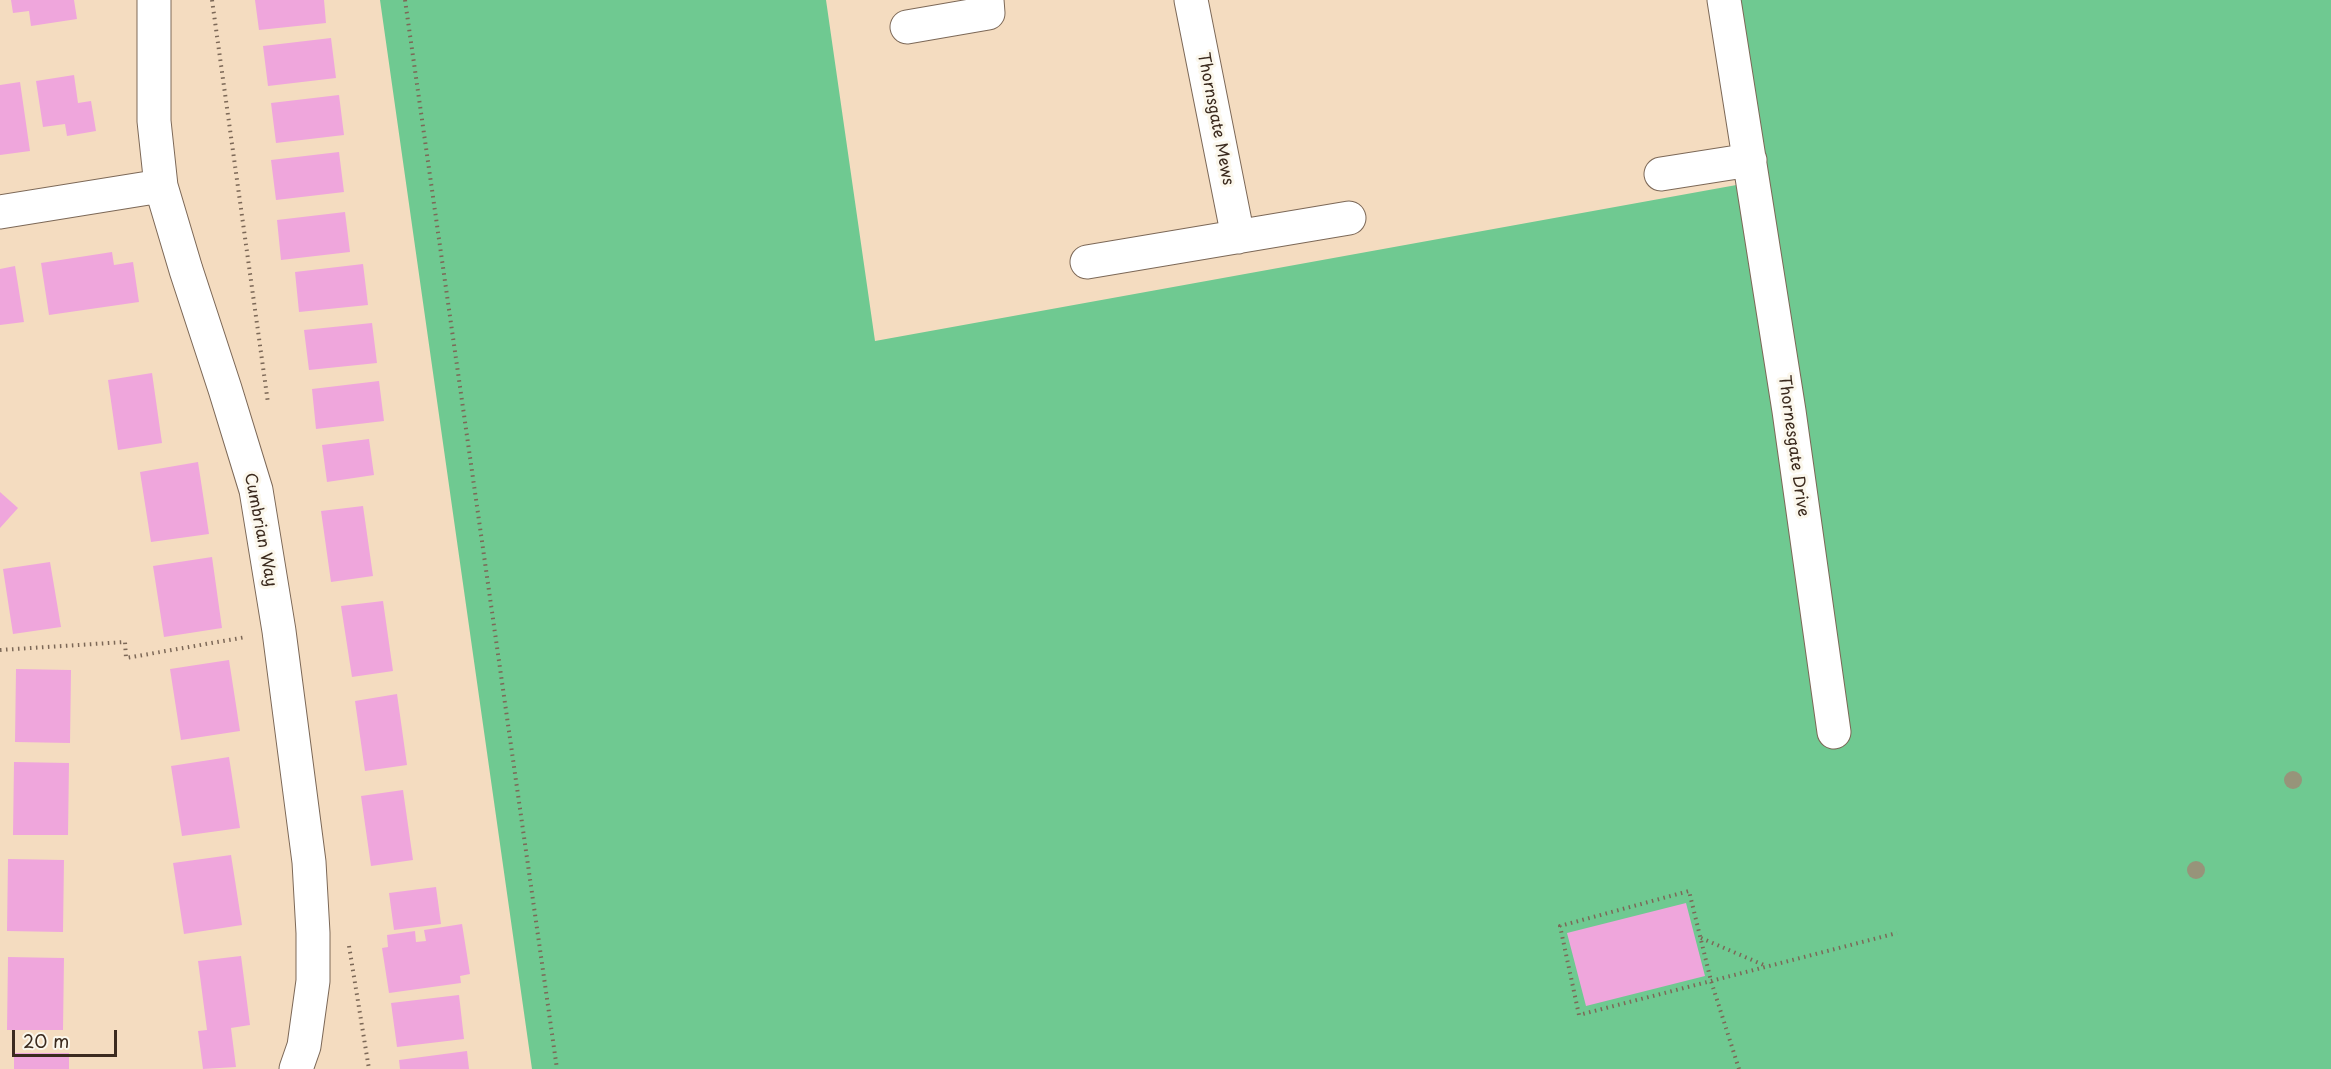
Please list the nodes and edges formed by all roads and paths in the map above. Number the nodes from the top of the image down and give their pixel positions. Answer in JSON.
{"nodes":[{"id":1,"x":154,"y":0,"type":"edge"},
{"id":2,"x":213,"y":0,"type":"edge"},
{"id":3,"x":405,"y":0,"type":"edge"},
{"id":4,"x":987,"y":0,"type":"edge"},
{"id":5,"x":1191,"y":0,"type":"edge"},
{"id":6,"x":1724,"y":0,"type":"edge"},
{"id":7,"x":907,"y":27,"type":"dead end"},
{"id":8,"x":1750,"y":160,"type":"junction"},
{"id":9,"x":1661,"y":174,"type":"dead end"},
{"id":10,"x":161,"y":186,"type":"junction"},
{"id":11,"x":0,"y":212,"type":"edge"},
{"id":12,"x":1349,"y":218,"type":"dead end"},
{"id":13,"x":1238,"y":237,"type":"junction"},
{"id":14,"x":1087,"y":262,"type":"dead end"},
{"id":15,"x":269,"y":411,"type":"dead end"},
{"id":16,"x":279,"y":631,"type":"junction"},
{"id":17,"x":0,"y":650,"type":"edge"},
{"id":18,"x":1834,"y":732,"type":"dead end"},
{"id":19,"x":1897,"y":933,"type":"dead end"},
{"id":20,"x":1700,"y":937,"type":"junction"},
{"id":21,"x":1767,"y":966,"type":"junction"},
{"id":22,"x":1712,"y":981,"type":"junction"},
{"id":23,"x":296,"y":1069,"type":"edge"},
{"id":24,"x":557,"y":1069,"type":"edge"},
{"id":25,"x":1738,"y":1069,"type":"edge"}],
"edges":[{"from":1,"to":10,"type":"street","name":"Cumbrian Way"},
{"from":2,"to":15,"type":"path"},
{"from":3,"to":24,"type":"path"},
{"from":4,"to":7,"type":"street"},
{"from":5,"to":13,"type":"street","name":"Thornsgate Mews"},
{"from":6,"to":8,"type":"street","name":"Thornesgate Drive"},
{"from":8,"to":9,"type":"street"},
{"from":8,"to":18,"type":"street","name":"Thornesgate Drive"},
{"from":10,"to":11,"type":"street"},
{"from":10,"to":16,"type":"street","name":"Cumbrian Way"},
{"from":12,"to":13,"type":"street"},
{"from":13,"to":14,"type":"street"},
{"from":16,"to":17,"type":"path"},
{"from":16,"to":23,"type":"street","name":"Cumbrian Way"},
{"from":19,"to":21,"type":"path"},
{"from":20,"to":21,"type":"path"},
{"from":20,"to":22,"type":"path"},
{"from":20,"to":22,"type":"path"},
{"from":21,"to":22,"type":"path"},
{"from":22,"to":25,"type":"path"}]}
